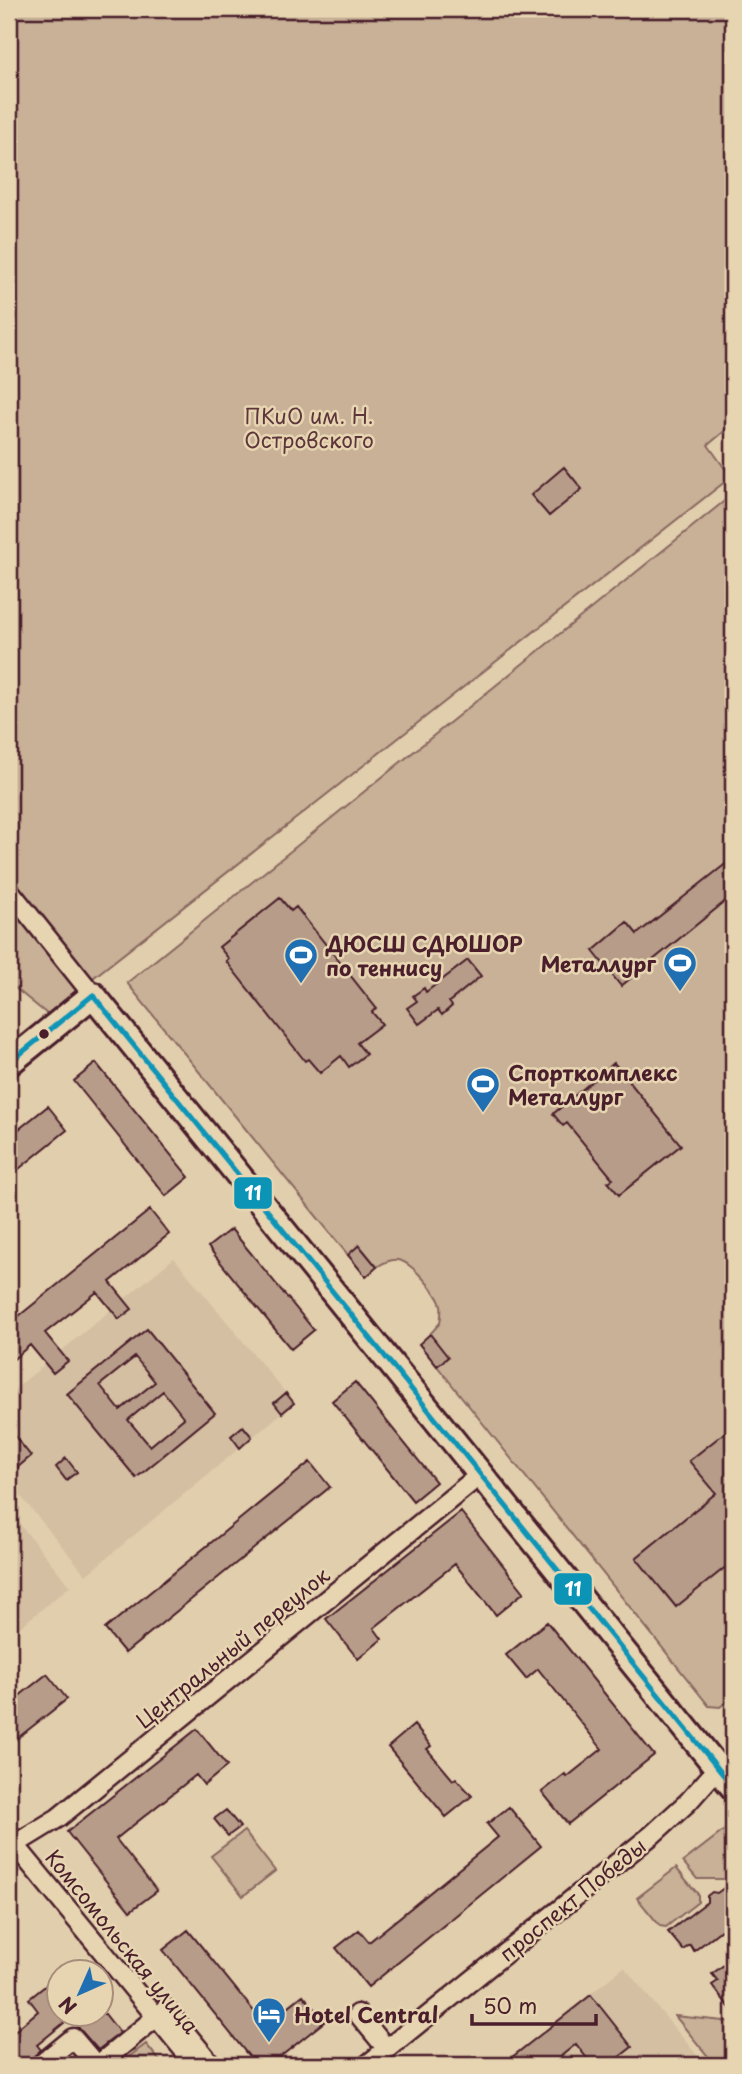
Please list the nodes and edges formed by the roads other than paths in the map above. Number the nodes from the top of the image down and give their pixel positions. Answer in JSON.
{"nodes":[{"id":1,"x":9,"y":890,"type":"edge"},
{"id":2,"x":93,"y":995,"type":"junction"},
{"id":3,"x":9,"y":1063,"type":"edge"},
{"id":4,"x":481,"y":1475,"type":"junction"},
{"id":5,"x":728,"y":1768,"type":"edge"},
{"id":6,"x":12,"y":1846,"type":"edge"},
{"id":7,"x":358,"y":2014,"type":"dead end"},
{"id":8,"x":156,"y":2017,"type":"junction"},
{"id":9,"x":387,"y":2049,"type":"junction"},
{"id":10,"x":40,"y":2065,"type":"edge"},
{"id":11,"x":97,"y":2065,"type":"edge"},
{"id":12,"x":196,"y":2065,"type":"edge"},
{"id":13,"x":212,"y":2065,"type":"edge"},
{"id":14,"x":367,"y":2065,"type":"edge"}],
"edges":[{"from":1,"to":2,"type":"street"},
{"from":2,"to":3,"type":"main road"},
{"from":2,"to":4,"type":"main road"},
{"from":4,"to":5,"type":"main road"},
{"from":4,"to":6,"type":"street","name":"Центральный переулок"},
{"from":5,"to":9,"type":"street","name":"проспект Победы"},
{"from":6,"to":8,"type":"street","name":"Комсомольская улица"},
{"from":7,"to":9,"type":"street"},
{"from":8,"to":11,"type":"street"},
{"from":8,"to":12,"type":"street","name":"Комсомольская улица"},
{"from":8,"to":13,"type":"street"},
{"from":9,"to":14,"type":"street","name":"проспект Победы"},
{"from":10,"to":11,"type":"street"}]}
